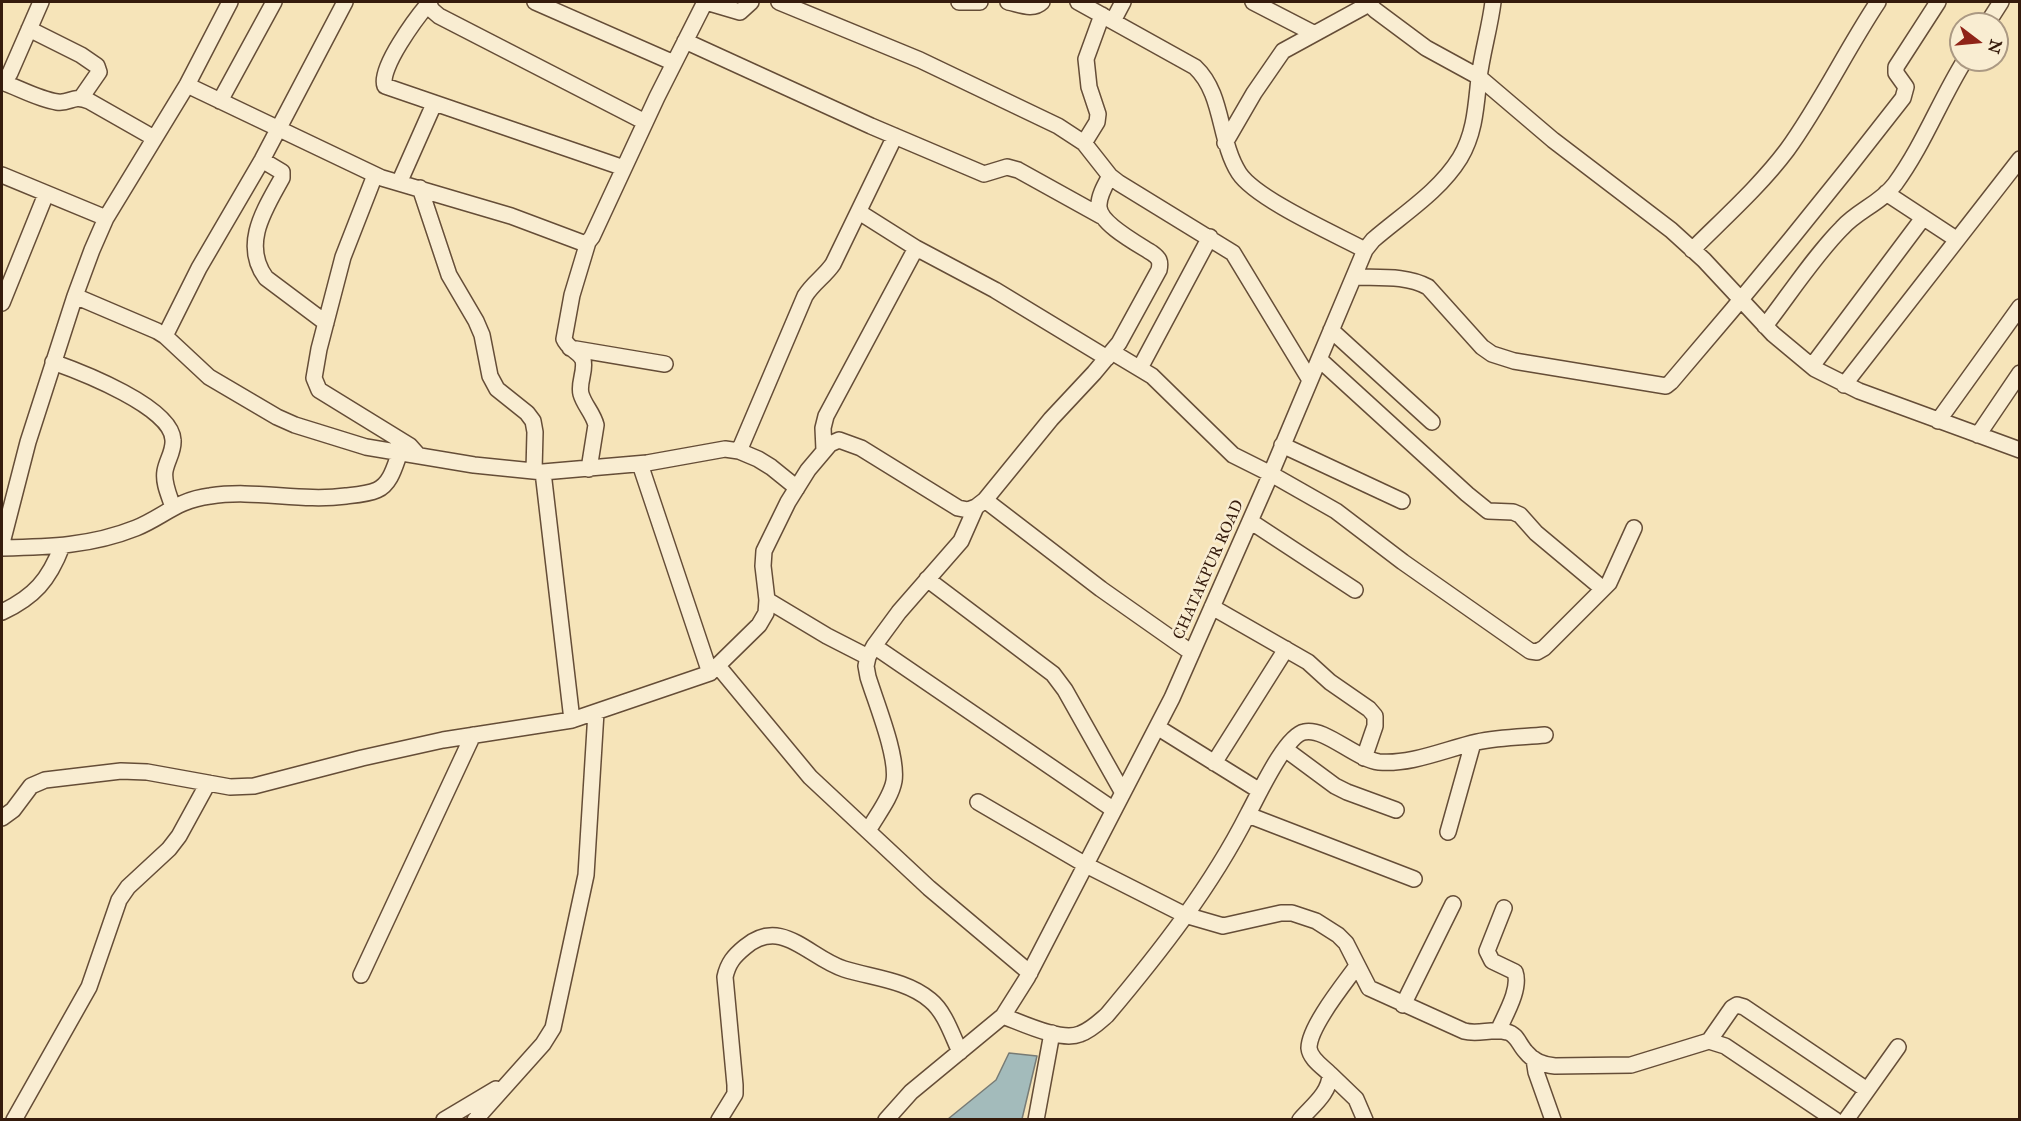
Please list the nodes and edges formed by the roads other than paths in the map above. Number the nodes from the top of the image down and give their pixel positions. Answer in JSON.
{"nodes":[{"id":1,"x":41,"y":2,"type":"edge"},
{"id":2,"x":230,"y":2,"type":"edge"},
{"id":3,"x":274,"y":2,"type":"edge"},
{"id":4,"x":345,"y":2,"type":"edge"},
{"id":5,"x":428,"y":2,"type":"edge"},
{"id":6,"x":535,"y":2,"type":"edge"},
{"id":7,"x":708,"y":2,"type":"edge"},
{"id":8,"x":750,"y":2,"type":"edge"},
{"id":9,"x":779,"y":2,"type":"edge"},
{"id":10,"x":959,"y":2,"type":"edge"},
{"id":11,"x":980,"y":2,"type":"edge"},
{"id":12,"x":1008,"y":2,"type":"edge"},
{"id":13,"x":1042,"y":2,"type":"edge"},
{"id":14,"x":1078,"y":2,"type":"edge"},
{"id":15,"x":1123,"y":2,"type":"edge"},
{"id":16,"x":1252,"y":2,"type":"edge"},
{"id":17,"x":1493,"y":2,"type":"edge"},
{"id":18,"x":1878,"y":2,"type":"edge"},
{"id":19,"x":1938,"y":2,"type":"edge"},
{"id":20,"x":1368,"y":3,"type":"edge"},
{"id":21,"x":1108,"y":18,"type":"junction"},
{"id":22,"x":29,"y":29,"type":"junction"},
{"id":23,"x":1313,"y":33,"type":"junction"},
{"id":24,"x":685,"y":41,"type":"junction"},
{"id":25,"x":674,"y":63,"type":"junction"},
{"id":26,"x":1958,"y":72,"type":"edge"},
{"id":27,"x":1479,"y":77,"type":"junction"},
{"id":28,"x":2,"y":81,"type":"edge"},
{"id":29,"x":187,"y":85,"type":"junction"},
{"id":30,"x":81,"y":98,"type":"junction"},
{"id":31,"x":220,"y":101,"type":"junction"},
{"id":32,"x":434,"y":104,"type":"junction"},
{"id":33,"x":645,"y":122,"type":"junction"},
{"id":34,"x":279,"y":129,"type":"junction"},
{"id":35,"x":895,"y":136,"type":"junction"},
{"id":36,"x":154,"y":138,"type":"junction"},
{"id":37,"x":1084,"y":143,"type":"junction"},
{"id":38,"x":1225,"y":143,"type":"junction"},
{"id":39,"x":2019,"y":159,"type":"edge"},
{"id":40,"x":262,"y":160,"type":"junction"},
{"id":41,"x":624,"y":168,"type":"junction"},
{"id":42,"x":2,"y":175,"type":"edge"},
{"id":43,"x":375,"y":175,"type":"junction"},
{"id":44,"x":1110,"y":176,"type":"junction"},
{"id":45,"x":399,"y":183,"type":"junction"},
{"id":46,"x":420,"y":188,"type":"junction"},
{"id":47,"x":1886,"y":193,"type":"junction"},
{"id":48,"x":46,"y":194,"type":"junction"},
{"id":49,"x":859,"y":212,"type":"junction"},
{"id":50,"x":1101,"y":216,"type":"junction"},
{"id":51,"x":106,"y":218,"type":"junction"},
{"id":52,"x":1923,"y":218,"type":"junction"},
{"id":53,"x":1210,"y":237,"type":"junction"},
{"id":54,"x":1956,"y":239,"type":"junction"},
{"id":55,"x":588,"y":242,"type":"junction"},
{"id":56,"x":916,"y":248,"type":"junction"},
{"id":57,"x":1365,"y":250,"type":"junction"},
{"id":58,"x":1692,"y":250,"type":"junction"},
{"id":59,"x":1354,"y":277,"type":"junction"},
{"id":60,"x":75,"y":296,"type":"junction"},
{"id":61,"x":1742,"y":301,"type":"junction"},
{"id":62,"x":2,"y":303,"type":"edge"},
{"id":63,"x":2019,"y":307,"type":"edge"},
{"id":64,"x":326,"y":323,"type":"junction"},
{"id":65,"x":1765,"y":326,"type":"junction"},
{"id":66,"x":1332,"y":330,"type":"junction"},
{"id":67,"x":165,"y":336,"type":"junction"},
{"id":68,"x":570,"y":348,"type":"junction"},
{"id":69,"x":1109,"y":355,"type":"junction"},
{"id":70,"x":1319,"y":359,"type":"junction"},
{"id":71,"x":54,"y":362,"type":"junction"},
{"id":72,"x":666,"y":364,"type":"dead end"},
{"id":73,"x":1812,"y":366,"type":"junction"},
{"id":74,"x":1140,"y":368,"type":"junction"},
{"id":75,"x":2019,"y":373,"type":"edge"},
{"id":76,"x":1310,"y":380,"type":"junction"},
{"id":77,"x":1844,"y":385,"type":"junction"},
{"id":78,"x":1938,"y":421,"type":"junction"},
{"id":79,"x":1431,"y":422,"type":"dead end"},
{"id":80,"x":1978,"y":435,"type":"junction"},
{"id":81,"x":1282,"y":446,"type":"junction"},
{"id":82,"x":824,"y":450,"type":"junction"},
{"id":83,"x":2019,"y":450,"type":"edge"},
{"id":84,"x":739,"y":451,"type":"junction"},
{"id":85,"x":399,"y":452,"type":"junction"},
{"id":86,"x":418,"y":455,"type":"junction"},
{"id":87,"x":640,"y":464,"type":"junction"},
{"id":88,"x":589,"y":469,"type":"junction"},
{"id":89,"x":539,"y":472,"type":"junction"},
{"id":90,"x":1271,"y":474,"type":"junction"},
{"id":91,"x":797,"y":488,"type":"junction"},
{"id":92,"x":1402,"y":501,"type":"dead end"},
{"id":93,"x":981,"y":504,"type":"junction"},
{"id":94,"x":173,"y":507,"type":"junction"},
{"id":95,"x":1250,"y":521,"type":"junction"},
{"id":96,"x":1634,"y":528,"type":"dead end"},
{"id":97,"x":2,"y":543,"type":"edge"},
{"id":98,"x":62,"y":546,"type":"junction"},
{"id":99,"x":2,"y":548,"type":"edge"},
{"id":100,"x":927,"y":579,"type":"junction"},
{"id":101,"x":1603,"y":589,"type":"junction"},
{"id":102,"x":1355,"y":590,"type":"dead end"},
{"id":103,"x":767,"y":600,"type":"junction"},
{"id":104,"x":1212,"y":607,"type":"junction"},
{"id":105,"x":2,"y":612,"type":"edge"},
{"id":106,"x":1286,"y":649,"type":"junction"},
{"id":107,"x":871,"y":651,"type":"junction"},
{"id":108,"x":1192,"y":652,"type":"junction"},
{"id":109,"x":714,"y":670,"type":"junction"},
{"id":110,"x":596,"y":712,"type":"junction"},
{"id":111,"x":572,"y":720,"type":"junction"},
{"id":112,"x":1156,"y":727,"type":"junction"},
{"id":113,"x":473,"y":735,"type":"junction"},
{"id":114,"x":1545,"y":735,"type":"dead end"},
{"id":115,"x":1473,"y":742,"type":"junction"},
{"id":116,"x":1285,"y":749,"type":"junction"},
{"id":117,"x":1364,"y":758,"type":"junction"},
{"id":118,"x":1214,"y":763,"type":"junction"},
{"id":119,"x":208,"y":783,"type":"junction"},
{"id":120,"x":1260,"y":791,"type":"junction"},
{"id":121,"x":1123,"y":793,"type":"junction"},
{"id":122,"x":978,"y":802,"type":"dead end"},
{"id":123,"x":1114,"y":810,"type":"junction"},
{"id":124,"x":1396,"y":810,"type":"dead end"},
{"id":125,"x":1248,"y":815,"type":"junction"},
{"id":126,"x":2,"y":819,"type":"edge"},
{"id":127,"x":868,"y":831,"type":"junction"},
{"id":128,"x":1448,"y":832,"type":"dead end"},
{"id":129,"x":1086,"y":865,"type":"junction"},
{"id":130,"x":1414,"y":879,"type":"dead end"},
{"id":131,"x":1453,"y":904,"type":"dead end"},
{"id":132,"x":1504,"y":908,"type":"dead end"},
{"id":133,"x":1185,"y":915,"type":"junction"},
{"id":134,"x":1357,"y":966,"type":"junction"},
{"id":135,"x":1030,"y":973,"type":"junction"},
{"id":136,"x":361,"y":975,"type":"dead end"},
{"id":137,"x":1403,"y":1005,"type":"junction"},
{"id":138,"x":1003,"y":1016,"type":"junction"},
{"id":139,"x":1498,"y":1031,"type":"junction"},
{"id":140,"x":1052,"y":1033,"type":"junction"},
{"id":141,"x":1709,"y":1041,"type":"junction"},
{"id":142,"x":1898,"y":1047,"type":"dead end"},
{"id":143,"x":960,"y":1052,"type":"junction"},
{"id":144,"x":1533,"y":1059,"type":"junction"},
{"id":145,"x":1330,"y":1074,"type":"junction"},
{"id":146,"x":509,"y":1082,"type":"junction"},
{"id":147,"x":1867,"y":1090,"type":"junction"},
{"id":148,"x":14,"y":1119,"type":"edge"},
{"id":149,"x":444,"y":1119,"type":"edge"},
{"id":150,"x":475,"y":1119,"type":"edge"},
{"id":151,"x":719,"y":1119,"type":"edge"},
{"id":152,"x":886,"y":1119,"type":"edge"},
{"id":153,"x":1036,"y":1119,"type":"edge"},
{"id":154,"x":1300,"y":1119,"type":"edge"},
{"id":155,"x":1365,"y":1119,"type":"edge"},
{"id":156,"x":1552,"y":1119,"type":"edge"},
{"id":157,"x":1835,"y":1119,"type":"edge"},
{"id":158,"x":1846,"y":1119,"type":"edge"}],
"edges":[{"from":1,"to":22,"type":"street"},
{"from":2,"to":29,"type":"street"},
{"from":3,"to":31,"type":"street"},
{"from":4,"to":34,"type":"street"},
{"from":5,"to":32,"type":"street"},
{"from":5,"to":33,"type":"street"},
{"from":6,"to":25,"type":"street"},
{"from":7,"to":8,"type":"street"},
{"from":7,"to":24,"type":"street"},
{"from":9,"to":37,"type":"street"},
{"from":10,"to":11,"type":"street"},
{"from":12,"to":13,"type":"street"},
{"from":14,"to":21,"type":"street"},
{"from":15,"to":21,"type":"street"},
{"from":16,"to":23,"type":"street"},
{"from":17,"to":27,"type":"street","name":"CHATAKPUR ROAD"},
{"from":18,"to":58,"type":"street"},
{"from":19,"to":61,"type":"street"},
{"from":20,"to":23,"type":"street"},
{"from":20,"to":27,"type":"street"},
{"from":21,"to":37,"type":"street"},
{"from":21,"to":38,"type":"street"},
{"from":22,"to":28,"type":"street"},
{"from":22,"to":30,"type":"street"},
{"from":23,"to":38,"type":"street"},
{"from":24,"to":25,"type":"street"},
{"from":24,"to":35,"type":"street"},
{"from":25,"to":33,"type":"street"},
{"from":26,"to":47,"type":"street"},
{"from":27,"to":57,"type":"street","name":"CHATAKPUR ROAD"},
{"from":27,"to":58,"type":"street"},
{"from":28,"to":30,"type":"street"},
{"from":29,"to":31,"type":"street"},
{"from":29,"to":36,"type":"street"},
{"from":30,"to":36,"type":"street"},
{"from":31,"to":34,"type":"street"},
{"from":32,"to":41,"type":"street"},
{"from":32,"to":45,"type":"street"},
{"from":33,"to":41,"type":"street"},
{"from":34,"to":40,"type":"street"},
{"from":34,"to":43,"type":"street"},
{"from":35,"to":49,"type":"street"},
{"from":35,"to":50,"type":"street"},
{"from":36,"to":51,"type":"street"},
{"from":37,"to":44,"type":"street"},
{"from":38,"to":57,"type":"street"},
{"from":39,"to":54,"type":"street"},
{"from":40,"to":64,"type":"street"},
{"from":40,"to":67,"type":"street"},
{"from":41,"to":55,"type":"street"},
{"from":42,"to":48,"type":"street"},
{"from":43,"to":45,"type":"street"},
{"from":43,"to":64,"type":"street"},
{"from":44,"to":50,"type":"street"},
{"from":44,"to":53,"type":"street"},
{"from":45,"to":46,"type":"street"},
{"from":46,"to":55,"type":"street"},
{"from":46,"to":89,"type":"street"},
{"from":47,"to":52,"type":"street"},
{"from":47,"to":65,"type":"street"},
{"from":48,"to":51,"type":"street"},
{"from":48,"to":62,"type":"street"},
{"from":49,"to":56,"type":"street"},
{"from":49,"to":84,"type":"street"},
{"from":50,"to":69,"type":"street"},
{"from":51,"to":60,"type":"street"},
{"from":52,"to":54,"type":"street"},
{"from":52,"to":73,"type":"street"},
{"from":53,"to":74,"type":"street"},
{"from":53,"to":76,"type":"street"},
{"from":54,"to":77,"type":"street"},
{"from":55,"to":68,"type":"street"},
{"from":56,"to":69,"type":"street"},
{"from":56,"to":82,"type":"street"},
{"from":57,"to":59,"type":"street","name":"CHATAKPUR ROAD"},
{"from":58,"to":61,"type":"street"},
{"from":59,"to":61,"type":"street"},
{"from":59,"to":66,"type":"street","name":"CHATAKPUR ROAD"},
{"from":60,"to":67,"type":"street"},
{"from":60,"to":71,"type":"street"},
{"from":61,"to":65,"type":"street"},
{"from":63,"to":78,"type":"street"},
{"from":64,"to":86,"type":"street"},
{"from":65,"to":73,"type":"street"},
{"from":66,"to":70,"type":"street","name":"CHATAKPUR ROAD"},
{"from":66,"to":79,"type":"street"},
{"from":67,"to":85,"type":"street"},
{"from":68,"to":72,"type":"street"},
{"from":68,"to":88,"type":"street"},
{"from":69,"to":74,"type":"street"},
{"from":69,"to":93,"type":"street"},
{"from":70,"to":76,"type":"street","name":"CHATAKPUR ROAD"},
{"from":70,"to":101,"type":"street"},
{"from":71,"to":94,"type":"street"},
{"from":71,"to":97,"type":"street"},
{"from":73,"to":77,"type":"street"},
{"from":74,"to":90,"type":"street"},
{"from":75,"to":80,"type":"street"},
{"from":76,"to":81,"type":"street","name":"CHATAKPUR ROAD"},
{"from":77,"to":78,"type":"street"},
{"from":78,"to":80,"type":"street"},
{"from":80,"to":83,"type":"street"},
{"from":81,"to":90,"type":"street","name":"CHATAKPUR ROAD"},
{"from":81,"to":92,"type":"street"},
{"from":82,"to":91,"type":"street"},
{"from":82,"to":93,"type":"street"},
{"from":84,"to":87,"type":"street"},
{"from":84,"to":91,"type":"street"},
{"from":85,"to":86,"type":"street"},
{"from":85,"to":94,"type":"street"},
{"from":86,"to":89,"type":"street"},
{"from":87,"to":88,"type":"street"},
{"from":87,"to":109,"type":"street"},
{"from":88,"to":89,"type":"street"},
{"from":89,"to":111,"type":"street"},
{"from":90,"to":95,"type":"street","name":"CHATAKPUR ROAD"},
{"from":90,"to":101,"type":"street"},
{"from":91,"to":103,"type":"street"},
{"from":93,"to":100,"type":"street"},
{"from":93,"to":108,"type":"street"},
{"from":94,"to":98,"type":"street"},
{"from":95,"to":102,"type":"street"},
{"from":95,"to":104,"type":"street","name":"CHATAKPUR ROAD"},
{"from":96,"to":101,"type":"street"},
{"from":98,"to":99,"type":"street"},
{"from":98,"to":105,"type":"street"},
{"from":100,"to":107,"type":"street"},
{"from":100,"to":121,"type":"street"},
{"from":103,"to":107,"type":"street"},
{"from":103,"to":109,"type":"street"},
{"from":104,"to":106,"type":"street"},
{"from":104,"to":108,"type":"street","name":"CHATAKPUR ROAD"},
{"from":106,"to":117,"type":"street"},
{"from":106,"to":118,"type":"street"},
{"from":107,"to":123,"type":"street"},
{"from":107,"to":127,"type":"street"},
{"from":108,"to":112,"type":"street","name":"CHATAKPUR ROAD"},
{"from":109,"to":110,"type":"street"},
{"from":109,"to":127,"type":"street"},
{"from":110,"to":111,"type":"street"},
{"from":110,"to":146,"type":"street"},
{"from":111,"to":113,"type":"street"},
{"from":112,"to":118,"type":"street"},
{"from":112,"to":121,"type":"street","name":"CHATAKPUR ROAD"},
{"from":113,"to":119,"type":"street"},
{"from":113,"to":136,"type":"street"},
{"from":114,"to":115,"type":"street"},
{"from":115,"to":117,"type":"street"},
{"from":115,"to":128,"type":"street"},
{"from":116,"to":117,"type":"street"},
{"from":116,"to":120,"type":"street"},
{"from":116,"to":124,"type":"street"},
{"from":118,"to":120,"type":"street"},
{"from":119,"to":126,"type":"street"},
{"from":119,"to":148,"type":"street"},
{"from":120,"to":125,"type":"street"},
{"from":121,"to":123,"type":"street","name":"CHATAKPUR ROAD"},
{"from":122,"to":129,"type":"street"},
{"from":123,"to":129,"type":"street","name":"CHATAKPUR ROAD"},
{"from":125,"to":130,"type":"street"},
{"from":125,"to":133,"type":"street"},
{"from":127,"to":135,"type":"street"},
{"from":129,"to":133,"type":"street"},
{"from":129,"to":135,"type":"street","name":"CHATAKPUR ROAD"},
{"from":131,"to":137,"type":"street"},
{"from":132,"to":139,"type":"street"},
{"from":133,"to":134,"type":"street"},
{"from":133,"to":140,"type":"street"},
{"from":134,"to":137,"type":"street"},
{"from":134,"to":145,"type":"street"},
{"from":135,"to":138,"type":"street","name":"CHATAKPUR ROAD"},
{"from":137,"to":139,"type":"street"},
{"from":138,"to":140,"type":"street"},
{"from":138,"to":143,"type":"street","name":"CHATAKPUR ROAD"},
{"from":139,"to":144,"type":"street"},
{"from":140,"to":153,"type":"street"},
{"from":141,"to":144,"type":"street"},
{"from":141,"to":147,"type":"street"},
{"from":141,"to":157,"type":"street"},
{"from":142,"to":147,"type":"street"},
{"from":143,"to":151,"type":"street"},
{"from":143,"to":152,"type":"street","name":"CHATAKPUR ROAD"},
{"from":144,"to":156,"type":"street"},
{"from":145,"to":154,"type":"street"},
{"from":145,"to":155,"type":"street"},
{"from":146,"to":149,"type":"street"},
{"from":146,"to":150,"type":"street"},
{"from":147,"to":158,"type":"street"}]}
